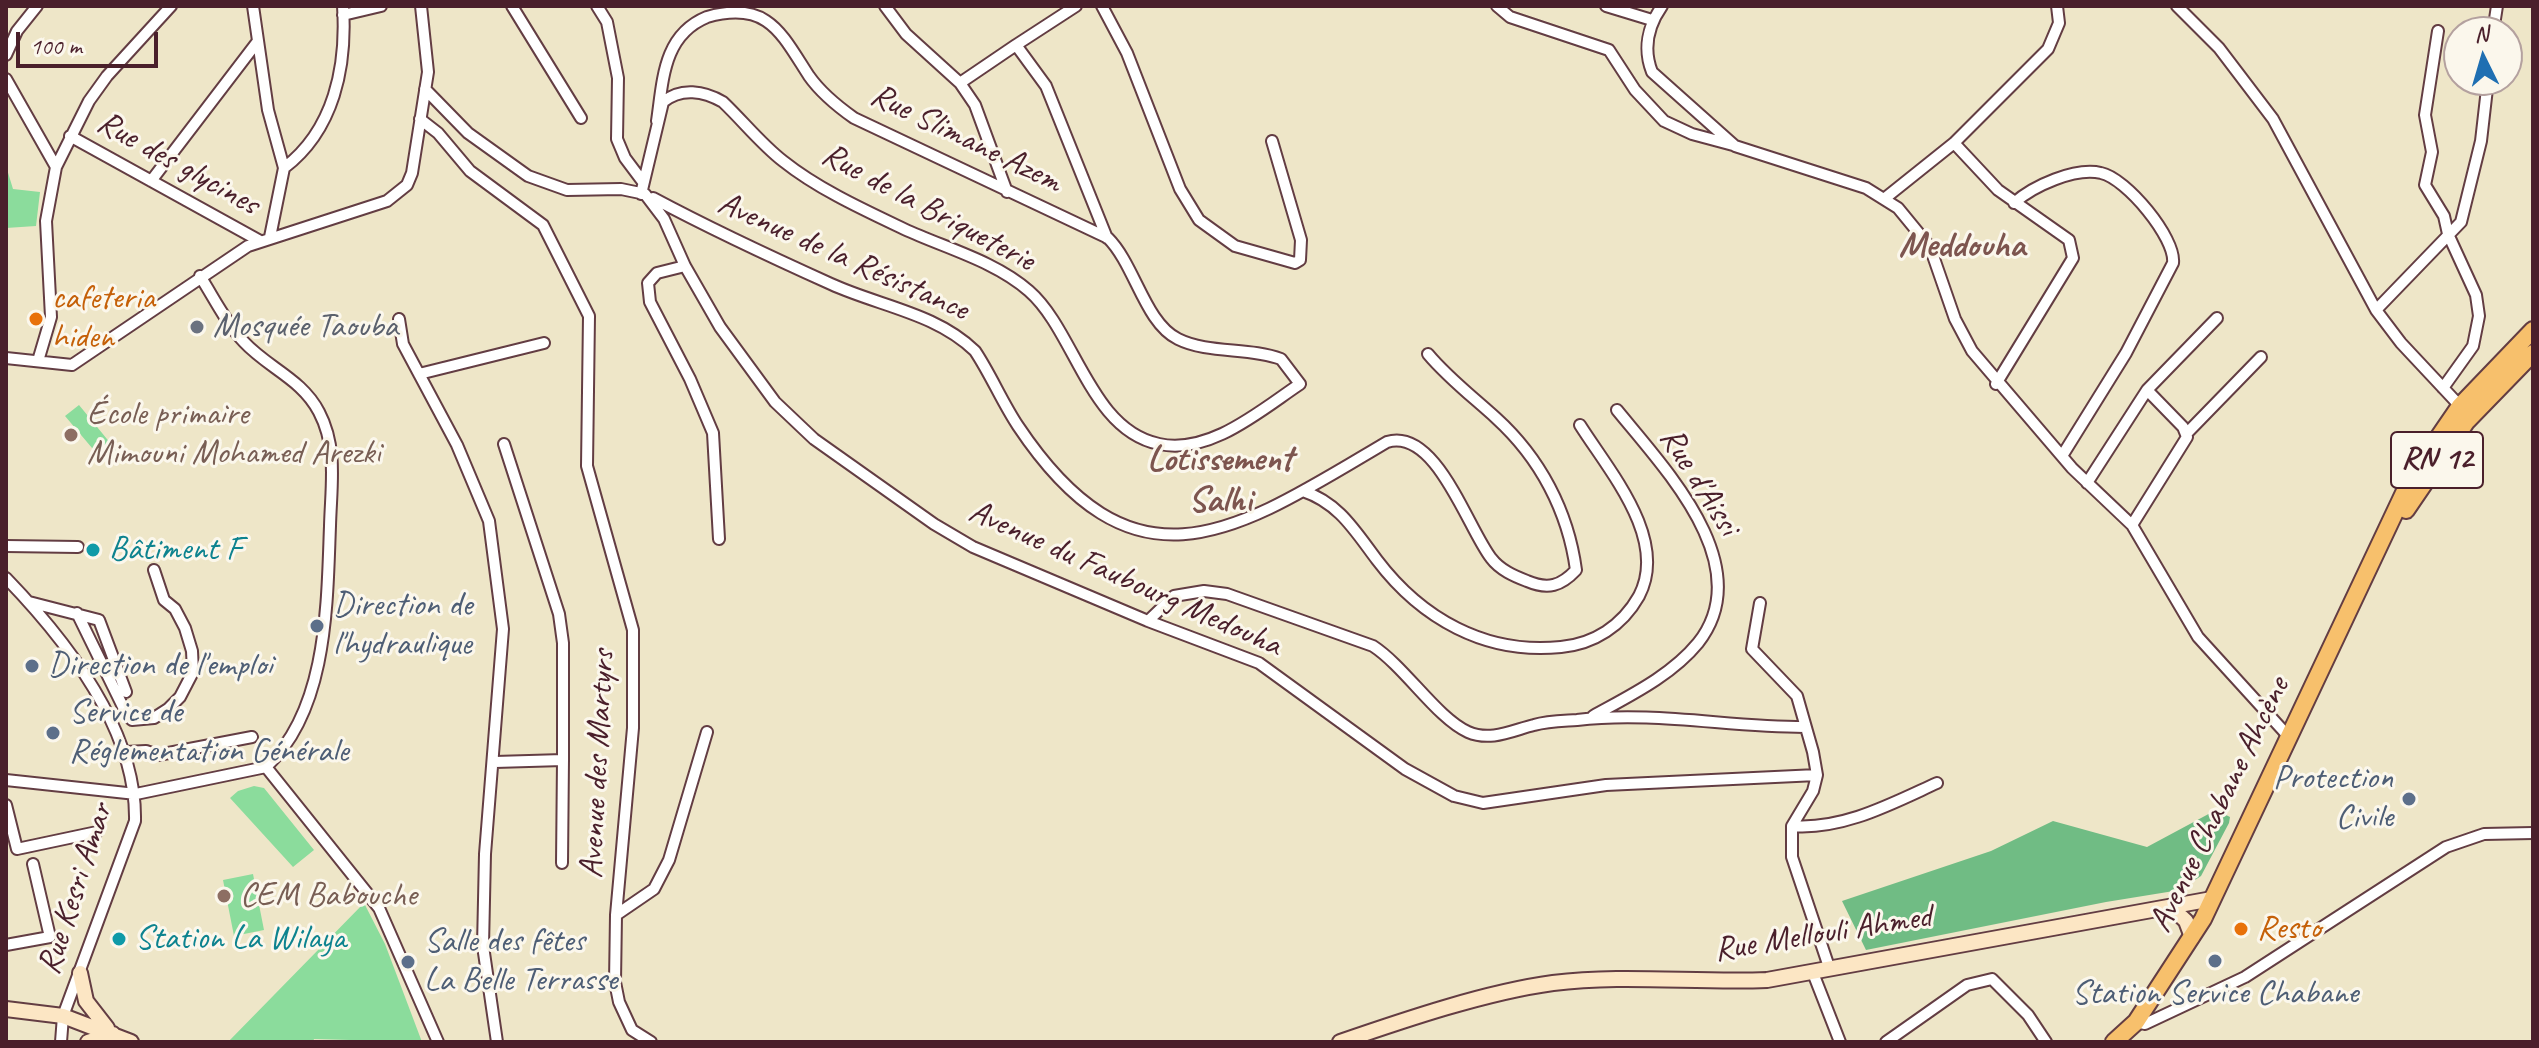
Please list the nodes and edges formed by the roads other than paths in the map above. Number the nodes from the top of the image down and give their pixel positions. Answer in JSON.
{"nodes":[{"id":1,"x":37,"y":6,"type":"edge"},
{"id":2,"x":171,"y":6,"type":"edge"},
{"id":3,"x":253,"y":6,"type":"edge"},
{"id":4,"x":381,"y":6,"type":"edge"},
{"id":5,"x":421,"y":6,"type":"edge"},
{"id":6,"x":512,"y":6,"type":"edge"},
{"id":7,"x":597,"y":6,"type":"edge"},
{"id":8,"x":885,"y":6,"type":"edge"},
{"id":9,"x":1076,"y":6,"type":"edge"},
{"id":10,"x":1102,"y":6,"type":"edge"},
{"id":11,"x":1497,"y":6,"type":"edge"},
{"id":12,"x":1606,"y":6,"type":"edge"},
{"id":13,"x":1662,"y":6,"type":"edge"},
{"id":14,"x":2057,"y":6,"type":"edge"},
{"id":15,"x":2177,"y":6,"type":"edge"},
{"id":16,"x":343,"y":10,"type":"edge"},
{"id":17,"x":1636,"y":10,"type":"edge"},
{"id":18,"x":1652,"y":20,"type":"junction"},
{"id":19,"x":2438,"y":31,"type":"dead end"},
{"id":20,"x":258,"y":41,"type":"junction"},
{"id":21,"x":1016,"y":45,"type":"junction"},
{"id":22,"x":6,"y":55,"type":"edge"},
{"id":23,"x":6,"y":79,"type":"edge"},
{"id":24,"x":960,"y":83,"type":"junction"},
{"id":25,"x":425,"y":89,"type":"junction"},
{"id":26,"x":2486,"y":96,"type":"edge"},
{"id":27,"x":581,"y":118,"type":"dead end"},
{"id":28,"x":420,"y":119,"type":"junction"},
{"id":29,"x":657,"y":121,"type":"junction"},
{"id":30,"x":70,"y":136,"type":"junction"},
{"id":31,"x":1272,"y":141,"type":"dead end"},
{"id":32,"x":1954,"y":143,"type":"junction"},
{"id":33,"x":1735,"y":146,"type":"junction"},
{"id":34,"x":56,"y":167,"type":"junction"},
{"id":35,"x":284,"y":168,"type":"junction"},
{"id":36,"x":153,"y":179,"type":"junction"},
{"id":37,"x":643,"y":182,"type":"junction"},
{"id":38,"x":1007,"y":192,"type":"junction"},
{"id":39,"x":643,"y":194,"type":"junction"},
{"id":40,"x":1884,"y":199,"type":"junction"},
{"id":41,"x":2014,"y":203,"type":"junction"},
{"id":42,"x":2448,"y":234,"type":"junction"},
{"id":43,"x":1108,"y":238,"type":"junction"},
{"id":44,"x":265,"y":239,"type":"junction"},
{"id":45,"x":685,"y":266,"type":"junction"},
{"id":46,"x":200,"y":276,"type":"junction"},
{"id":47,"x":2376,"y":310,"type":"junction"},
{"id":48,"x":2217,"y":318,"type":"dead end"},
{"id":49,"x":399,"y":319,"type":"dead end"},
{"id":50,"x":2533,"y":330,"type":"edge"},
{"id":51,"x":544,"y":343,"type":"dead end"},
{"id":52,"x":2533,"y":353,"type":"edge"},
{"id":53,"x":1428,"y":354,"type":"dead end"},
{"id":54,"x":2261,"y":357,"type":"dead end"},
{"id":55,"x":6,"y":358,"type":"edge"},
{"id":56,"x":38,"y":361,"type":"junction"},
{"id":57,"x":419,"y":374,"type":"junction"},
{"id":58,"x":1300,"y":384,"type":"joint"},
{"id":59,"x":1996,"y":384,"type":"junction"},
{"id":60,"x":2443,"y":388,"type":"junction"},
{"id":61,"x":2147,"y":390,"type":"junction"},
{"id":62,"x":2460,"y":406,"type":"junction"},
{"id":63,"x":1617,"y":410,"type":"dead end"},
{"id":64,"x":1580,"y":425,"type":"dead end"},
{"id":65,"x":2188,"y":432,"type":"junction"},
{"id":66,"x":504,"y":444,"type":"dead end"},
{"id":67,"x":2062,"y":456,"type":"junction"},
{"id":68,"x":2087,"y":483,"type":"junction"},
{"id":69,"x":1303,"y":491,"type":"junction"},
{"id":70,"x":2132,"y":525,"type":"junction"},
{"id":71,"x":719,"y":539,"type":"dead end"},
{"id":72,"x":6,"y":546,"type":"edge"},
{"id":73,"x":78,"y":547,"type":"dead end"},
{"id":74,"x":154,"y":570,"type":"dead end"},
{"id":75,"x":6,"y":578,"type":"edge"},
{"id":76,"x":2361,"y":583,"type":"junction"},
{"id":77,"x":28,"y":601,"type":"junction"},
{"id":78,"x":1760,"y":603,"type":"dead end"},
{"id":79,"x":77,"y":613,"type":"junction"},
{"id":80,"x":1148,"y":621,"type":"junction"},
{"id":81,"x":126,"y":692,"type":"dead end"},
{"id":82,"x":1587,"y":719,"type":"junction"},
{"id":83,"x":1804,"y":727,"type":"junction"},
{"id":84,"x":707,"y":732,"type":"dead end"},
{"id":85,"x":252,"y":737,"type":"dead end"},
{"id":86,"x":2289,"y":737,"type":"junction"},
{"id":87,"x":125,"y":752,"type":"junction"},
{"id":88,"x":563,"y":760,"type":"junction"},
{"id":89,"x":495,"y":762,"type":"junction"},
{"id":90,"x":266,"y":767,"type":"junction"},
{"id":91,"x":1817,"y":775,"type":"junction"},
{"id":92,"x":6,"y":780,"type":"edge"},
{"id":93,"x":1937,"y":783,"type":"dead end"},
{"id":94,"x":136,"y":794,"type":"junction"},
{"id":95,"x":6,"y":805,"type":"edge"},
{"id":96,"x":1792,"y":826,"type":"junction"},
{"id":97,"x":97,"y":832,"type":"dead end"},
{"id":98,"x":2533,"y":833,"type":"edge"},
{"id":99,"x":562,"y":863,"type":"dead end"},
{"id":100,"x":33,"y":864,"type":"dead end"},
{"id":101,"x":2215,"y":893,"type":"junction"},
{"id":102,"x":2173,"y":907,"type":"junction"},
{"id":103,"x":616,"y":915,"type":"junction"},
{"id":104,"x":2203,"y":919,"type":"junction"},
{"id":105,"x":2192,"y":937,"type":"junction"},
{"id":106,"x":6,"y":945,"type":"edge"},
{"id":107,"x":1830,"y":970,"type":"junction"},
{"id":108,"x":80,"y":973,"type":"junction"},
{"id":109,"x":1813,"y":973,"type":"junction"},
{"id":110,"x":6,"y":1009,"type":"edge"},
{"id":111,"x":63,"y":1016,"type":"junction"},
{"id":112,"x":2136,"y":1022,"type":"junction"},
{"id":113,"x":114,"y":1034,"type":"junction"},
{"id":114,"x":61,"y":1042,"type":"edge"},
{"id":115,"x":88,"y":1042,"type":"edge"},
{"id":116,"x":131,"y":1042,"type":"edge"},
{"id":117,"x":438,"y":1042,"type":"edge"},
{"id":118,"x":497,"y":1042,"type":"edge"},
{"id":119,"x":651,"y":1042,"type":"edge"},
{"id":120,"x":1340,"y":1042,"type":"edge"},
{"id":121,"x":1840,"y":1042,"type":"edge"},
{"id":122,"x":1886,"y":1042,"type":"edge"},
{"id":123,"x":2046,"y":1042,"type":"edge"},
{"id":124,"x":2114,"y":1042,"type":"edge"}],
"edges":[{"from":1,"to":22,"type":"street"},
{"from":2,"to":30,"type":"street"},
{"from":3,"to":20,"type":"street"},
{"from":4,"to":16,"type":"street"},
{"from":5,"to":25,"type":"street"},
{"from":6,"to":27,"type":"street"},
{"from":7,"to":37,"type":"street"},
{"from":8,"to":24,"type":"street"},
{"from":9,"to":21,"type":"street"},
{"from":10,"to":31,"type":"street"},
{"from":11,"to":33,"type":"street"},
{"from":12,"to":17,"type":"street"},
{"from":13,"to":18,"type":"street"},
{"from":14,"to":32,"type":"street"},
{"from":15,"to":47,"type":"street"},
{"from":16,"to":35,"type":"street"},
{"from":17,"to":18,"type":"street"},
{"from":18,"to":33,"type":"street"},
{"from":19,"to":42,"type":"street"},
{"from":20,"to":35,"type":"street"},
{"from":20,"to":36,"type":"street"},
{"from":21,"to":24,"type":"street"},
{"from":21,"to":43,"type":"street"},
{"from":23,"to":34,"type":"street"},
{"from":24,"to":38,"type":"street"},
{"from":25,"to":28,"type":"street"},
{"from":25,"to":39,"type":"street"},
{"from":26,"to":42,"type":"street"},
{"from":28,"to":44,"type":"street"},
{"from":28,"to":103,"type":"street","name":"Avenue des Martyrs"},
{"from":29,"to":37,"type":"street"},
{"from":29,"to":38,"type":"street","name":"Rue Slimane Azem"},
{"from":29,"to":58,"type":"street","name":"Rue de la Briqueterie"},
{"from":30,"to":34,"type":"street"},
{"from":30,"to":36,"type":"street","name":"Rue des glycines"},
{"from":32,"to":40,"type":"street"},
{"from":32,"to":41,"type":"street"},
{"from":33,"to":40,"type":"street"},
{"from":34,"to":56,"type":"street"},
{"from":35,"to":44,"type":"street"},
{"from":36,"to":44,"type":"street","name":"Rue des glycines"},
{"from":37,"to":39,"type":"street"},
{"from":38,"to":43,"type":"street","name":"Rue Slimane Azem"},
{"from":39,"to":45,"type":"street","name":"Avenue du Faubourg Medouha"},
{"from":39,"to":69,"type":"street","name":"Avenue de la Résistance"},
{"from":40,"to":59,"type":"street"},
{"from":41,"to":59,"type":"street"},
{"from":41,"to":67,"type":"street"},
{"from":42,"to":47,"type":"street"},
{"from":42,"to":60,"type":"street"},
{"from":43,"to":58,"type":"street","name":"Rue Slimane Azem"},
{"from":44,"to":46,"type":"street"},
{"from":45,"to":71,"type":"street"},
{"from":45,"to":80,"type":"street","name":"Avenue du Faubourg Medouha"},
{"from":46,"to":56,"type":"street"},
{"from":46,"to":90,"type":"street"},
{"from":47,"to":60,"type":"street"},
{"from":48,"to":61,"type":"street"},
{"from":49,"to":57,"type":"street"},
{"from":50,"to":62,"type":"main road"},
{"from":51,"to":57,"type":"street"},
{"from":52,"to":76,"type":"main road","number":"RN 12"},
{"from":53,"to":69,"type":"street","name":"Avenue de la Résistance"},
{"from":54,"to":65,"type":"street"},
{"from":55,"to":56,"type":"street"},
{"from":57,"to":89,"type":"street"},
{"from":59,"to":67,"type":"street"},
{"from":60,"to":62,"type":"street"},
{"from":61,"to":65,"type":"street"},
{"from":61,"to":68,"type":"street"},
{"from":62,"to":76,"type":"main road"},
{"from":63,"to":82,"type":"street","name":"Rue d'Aissi"},
{"from":64,"to":69,"type":"street"},
{"from":65,"to":70,"type":"street"},
{"from":66,"to":88,"type":"street"},
{"from":67,"to":68,"type":"street"},
{"from":68,"to":70,"type":"street"},
{"from":70,"to":86,"type":"street"},
{"from":72,"to":73,"type":"street"},
{"from":74,"to":79,"type":"street"},
{"from":75,"to":77,"type":"street","name":"Rue Kesri Amar"},
{"from":76,"to":86,"type":"main road","name":"Avenue Chabane Ahcène","number":"RN 12"},
{"from":77,"to":79,"type":"street"},
{"from":77,"to":87,"type":"street","name":"Rue Kesri Amar"},
{"from":78,"to":83,"type":"street"},
{"from":79,"to":81,"type":"street"},
{"from":80,"to":82,"type":"street"},
{"from":80,"to":91,"type":"street","name":"Avenue du Faubourg Medouha"},
{"from":82,"to":83,"type":"street"},
{"from":83,"to":91,"type":"street"},
{"from":84,"to":103,"type":"street"},
{"from":85,"to":87,"type":"street"},
{"from":86,"to":101,"type":"main road","name":"Avenue Chabane Ahcène","number":"RN 12"},
{"from":87,"to":94,"type":"street","name":"Rue Kesri Amar"},
{"from":88,"to":89,"type":"street"},
{"from":88,"to":99,"type":"street"},
{"from":89,"to":118,"type":"street"},
{"from":90,"to":94,"type":"street"},
{"from":90,"to":117,"type":"street"},
{"from":91,"to":96,"type":"street"},
{"from":92,"to":94,"type":"street"},
{"from":93,"to":96,"type":"street"},
{"from":94,"to":108,"type":"street","name":"Rue Kesri Amar"},
{"from":95,"to":97,"type":"street"},
{"from":96,"to":107,"type":"street"},
{"from":98,"to":112,"type":"street"},
{"from":100,"to":106,"type":"street"},
{"from":101,"to":102,"type":"street","name":"Rue Mellouli Ahmed"},
{"from":101,"to":104,"type":"main road","name":"Avenue Chabane Ahcène","number":"RN 12"},
{"from":102,"to":104,"type":"street"},
{"from":102,"to":105,"type":"street"},
{"from":102,"to":107,"type":"street","name":"Rue Mellouli Ahmed"},
{"from":103,"to":119,"type":"street","name":"Avenue des Martyrs"},
{"from":104,"to":105,"type":"main road","name":"Avenue Chabane Ahcène","number":"RN 12"},
{"from":105,"to":112,"type":"main road","name":"Avenue Chabane Ahcène","number":"RN 12"},
{"from":107,"to":109,"type":"street","name":"Rue Mellouli Ahmed"},
{"from":108,"to":111,"type":"street","name":"Rue Kesri Amar"},
{"from":108,"to":113,"type":"street"},
{"from":109,"to":120,"type":"street","name":"Rue Mellouli Ahmed"},
{"from":109,"to":121,"type":"street"},
{"from":110,"to":111,"type":"street"},
{"from":111,"to":113,"type":"street"},
{"from":111,"to":114,"type":"street","name":"Rue Kesri Amar"},
{"from":112,"to":124,"type":"main road","name":"Avenue Chabane Ahcène","number":"RN 12"},
{"from":113,"to":115,"type":"street"},
{"from":113,"to":116,"type":"street"},
{"from":122,"to":123,"type":"street"}]}
